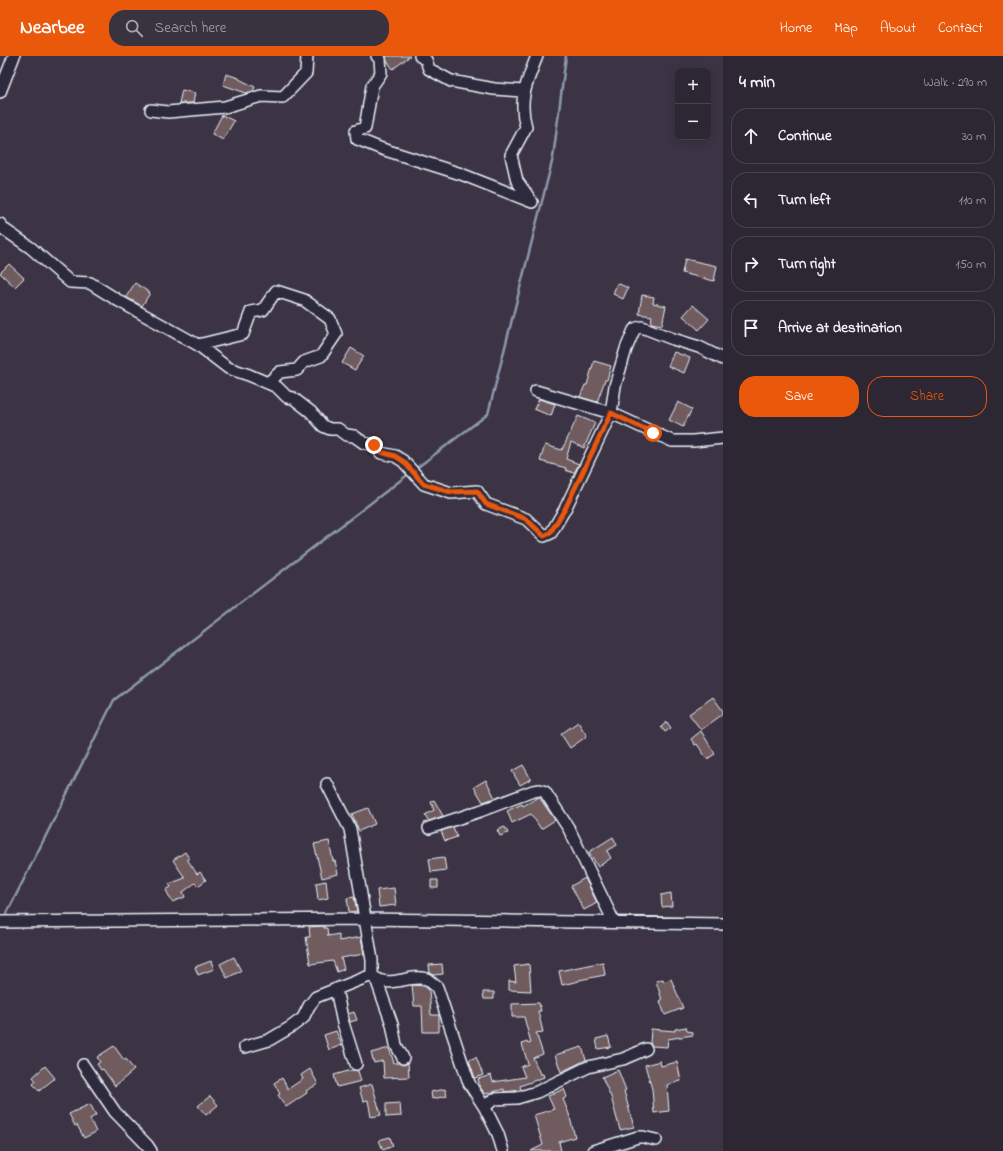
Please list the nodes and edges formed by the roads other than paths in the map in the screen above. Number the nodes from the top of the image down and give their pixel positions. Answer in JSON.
{"nodes":[{"id":1,"x":14,"y":56,"type":"edge"},
{"id":2,"x":307,"y":56,"type":"edge"},
{"id":3,"x":377,"y":56,"type":"edge"},
{"id":4,"x":420,"y":56,"type":"edge"},
{"id":5,"x":537,"y":56,"type":"edge"},
{"id":6,"x":523,"y":91,"type":"junction"},
{"id":7,"x":0,"y":92,"type":"edge"},
{"id":8,"x":151,"y":110,"type":"dead end"},
{"id":9,"x":0,"y":224,"type":"edge"},
{"id":10,"x":198,"y":345,"type":"junction"},
{"id":11,"x":723,"y":359,"type":"edge"},
{"id":12,"x":268,"y":383,"type":"junction"},
{"id":13,"x":536,"y":390,"type":"dead end"},
{"id":14,"x":611,"y":413,"type":"junction"},
{"id":15,"x":723,"y":438,"type":"edge"},
{"id":16,"x":327,"y":784,"type":"dead end"},
{"id":17,"x":429,"y":828,"type":"dead end"},
{"id":18,"x":364,"y":919,"type":"junction"},
{"id":19,"x":0,"y":922,"type":"edge"},
{"id":20,"x":614,"y":922,"type":"junction"},
{"id":21,"x":723,"y":924,"type":"edge"},
{"id":22,"x":374,"y":977,"type":"junction"},
{"id":23,"x":336,"y":989,"type":"junction"},
{"id":24,"x":245,"y":1047,"type":"dead end"},
{"id":25,"x":646,"y":1049,"type":"dead end"},
{"id":26,"x":403,"y":1058,"type":"dead end"},
{"id":27,"x":356,"y":1064,"type":"dead end"},
{"id":28,"x":83,"y":1065,"type":"dead end"},
{"id":29,"x":485,"y":1108,"type":"junction"},
{"id":30,"x":656,"y":1140,"type":"dead end"},
{"id":31,"x":152,"y":1151,"type":"edge"},
{"id":32,"x":503,"y":1151,"type":"edge"},
{"id":33,"x":593,"y":1151,"type":"edge"}],
"edges":[{"from":1,"to":7,"type":"street"},
{"from":2,"to":8,"type":"street"},
{"from":3,"to":6,"type":"street"},
{"from":4,"to":6,"type":"street"},
{"from":5,"to":6,"type":"street"},
{"from":9,"to":10,"type":"street"},
{"from":10,"to":12,"type":"street"},
{"from":10,"to":12,"type":"street"},
{"from":11,"to":14,"type":"street"},
{"from":12,"to":14,"type":"street"},
{"from":13,"to":14,"type":"street"},
{"from":14,"to":15,"type":"street"},
{"from":16,"to":18,"type":"street"},
{"from":17,"to":20,"type":"street"},
{"from":18,"to":19,"type":"street"},
{"from":18,"to":20,"type":"street"},
{"from":18,"to":22,"type":"street"},
{"from":20,"to":21,"type":"street"},
{"from":22,"to":23,"type":"street"},
{"from":22,"to":26,"type":"street"},
{"from":22,"to":29,"type":"street"},
{"from":23,"to":24,"type":"street"},
{"from":23,"to":27,"type":"street"},
{"from":25,"to":29,"type":"street"},
{"from":28,"to":31,"type":"street"},
{"from":29,"to":32,"type":"street"},
{"from":30,"to":33,"type":"street"}]}
